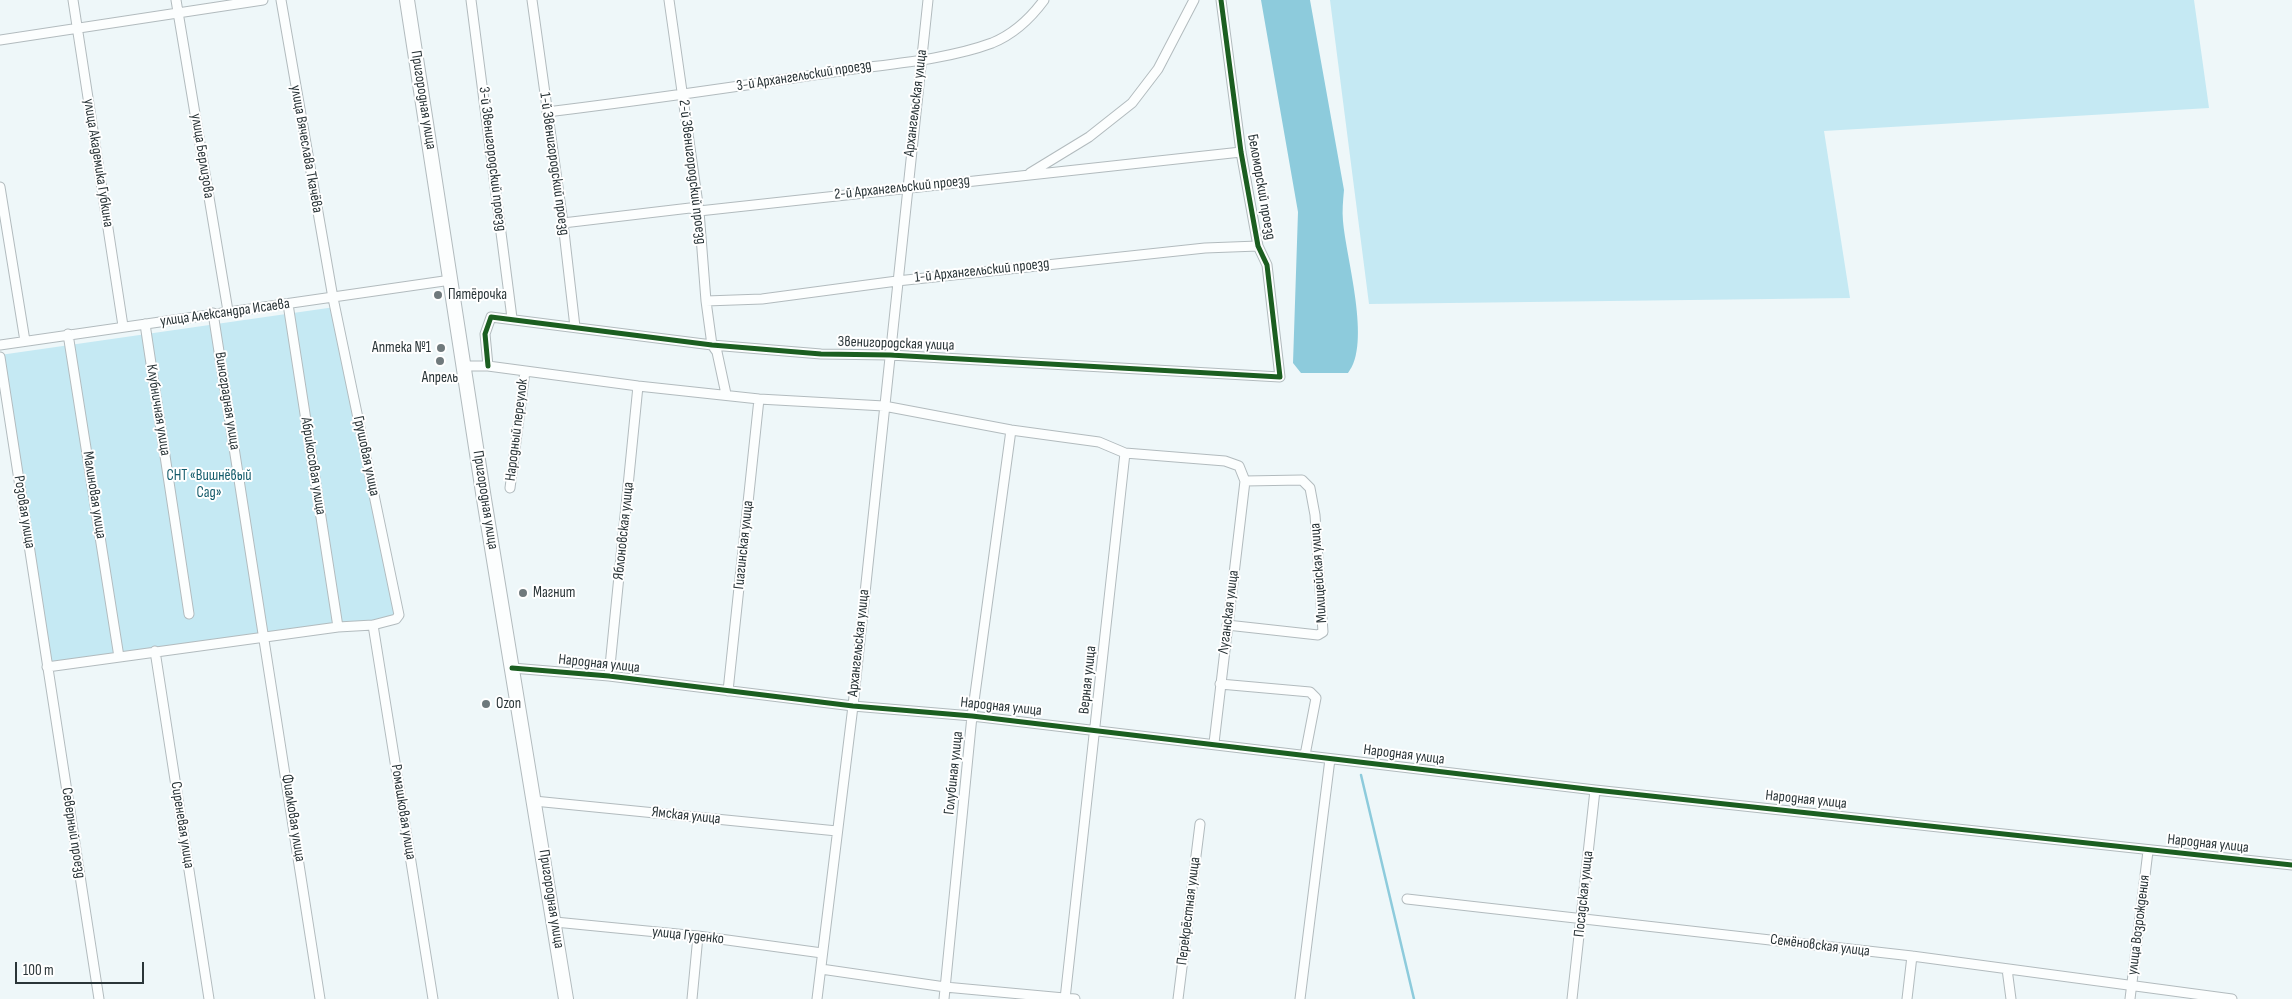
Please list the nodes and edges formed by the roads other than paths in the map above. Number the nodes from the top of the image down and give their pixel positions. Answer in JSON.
{"nodes":[{"id":1,"x":73,"y":0,"type":"edge"},
{"id":2,"x":176,"y":0,"type":"edge"},
{"id":3,"x":263,"y":0,"type":"edge"},
{"id":4,"x":281,"y":0,"type":"edge"},
{"id":5,"x":408,"y":0,"type":"edge"},
{"id":6,"x":471,"y":0,"type":"edge"},
{"id":7,"x":532,"y":0,"type":"edge"},
{"id":8,"x":669,"y":0,"type":"edge"},
{"id":9,"x":928,"y":0,"type":"edge"},
{"id":10,"x":1044,"y":0,"type":"edge"},
{"id":11,"x":1194,"y":0,"type":"edge"},
{"id":12,"x":1220,"y":0,"type":"edge"},
{"id":13,"x":178,"y":13,"type":"junction"},
{"id":14,"x":78,"y":28,"type":"junction"},
{"id":15,"x":0,"y":40,"type":"edge"},
{"id":16,"x":921,"y":59,"type":"junction"},
{"id":17,"x":682,"y":95,"type":"junction"},
{"id":18,"x":547,"y":112,"type":"junction"},
{"id":19,"x":1241,"y":152,"type":"junction"},
{"id":20,"x":1028,"y":174,"type":"junction"},
{"id":21,"x":0,"y":187,"type":"edge"},
{"id":22,"x":906,"y":187,"type":"junction"},
{"id":23,"x":699,"y":211,"type":"junction"},
{"id":24,"x":563,"y":223,"type":"junction"},
{"id":25,"x":1258,"y":246,"type":"junction"},
{"id":26,"x":451,"y":280,"type":"junction"},
{"id":27,"x":896,"y":280,"type":"junction"},
{"id":28,"x":333,"y":298,"type":"junction"},
{"id":29,"x":706,"y":302,"type":"junction"},
{"id":30,"x":288,"y":304,"type":"junction"},
{"id":31,"x":228,"y":311,"type":"junction"},
{"id":32,"x":213,"y":313,"type":"junction"},
{"id":33,"x":512,"y":318,"type":"junction"},
{"id":34,"x":145,"y":324,"type":"junction"},
{"id":35,"x":123,"y":326,"type":"junction"},
{"id":36,"x":575,"y":327,"type":"junction"},
{"id":37,"x":68,"y":334,"type":"junction"},
{"id":38,"x":25,"y":341,"type":"junction"},
{"id":39,"x":0,"y":345,"type":"edge"},
{"id":40,"x":712,"y":345,"type":"junction"},
{"id":41,"x":890,"y":355,"type":"junction"},
{"id":42,"x":0,"y":357,"type":"edge"},
{"id":43,"x":464,"y":366,"type":"junction"},
{"id":44,"x":488,"y":366,"type":"junction"},
{"id":45,"x":525,"y":371,"type":"junction"},
{"id":46,"x":1280,"y":377,"type":"joint"},
{"id":47,"x":638,"y":386,"type":"junction"},
{"id":48,"x":726,"y":394,"type":"junction"},
{"id":49,"x":759,"y":399,"type":"junction"},
{"id":50,"x":884,"y":406,"type":"junction"},
{"id":51,"x":1011,"y":430,"type":"junction"},
{"id":52,"x":1125,"y":453,"type":"junction"},
{"id":53,"x":1245,"y":481,"type":"junction"},
{"id":54,"x":510,"y":488,"type":"dead end"},
{"id":55,"x":189,"y":614,"type":"dead end"},
{"id":56,"x":373,"y":625,"type":"junction"},
{"id":57,"x":1227,"y":625,"type":"junction"},
{"id":58,"x":338,"y":627,"type":"junction"},
{"id":59,"x":265,"y":638,"type":"junction"},
{"id":60,"x":155,"y":651,"type":"junction"},
{"id":61,"x":119,"y":657,"type":"junction"},
{"id":62,"x":47,"y":667,"type":"junction"},
{"id":63,"x":512,"y":668,"type":"junction"},
{"id":64,"x":609,"y":676,"type":"junction"},
{"id":65,"x":1220,"y":684,"type":"junction"},
{"id":66,"x":728,"y":691,"type":"junction"},
{"id":67,"x":853,"y":706,"type":"junction"},
{"id":68,"x":972,"y":716,"type":"junction"},
{"id":69,"x":1095,"y":731,"type":"junction"},
{"id":70,"x":1214,"y":743,"type":"junction"},
{"id":71,"x":1305,"y":755,"type":"junction"},
{"id":72,"x":1330,"y":759,"type":"junction"},
{"id":73,"x":1595,"y":790,"type":"junction"},
{"id":74,"x":534,"y":801,"type":"junction"},
{"id":75,"x":1200,"y":824,"type":"dead end"},
{"id":76,"x":837,"y":831,"type":"junction"},
{"id":77,"x":2148,"y":851,"type":"junction"},
{"id":78,"x":2292,"y":866,"type":"edge"},
{"id":79,"x":1407,"y":900,"type":"dead end"},
{"id":80,"x":1581,"y":918,"type":"junction"},
{"id":81,"x":555,"y":922,"type":"junction"},
{"id":82,"x":698,"y":936,"type":"junction"},
{"id":83,"x":822,"y":953,"type":"junction"},
{"id":84,"x":1912,"y":956,"type":"junction"},
{"id":85,"x":821,"y":969,"type":"junction"},
{"id":86,"x":2007,"y":969,"type":"junction"},
{"id":87,"x":945,"y":987,"type":"junction"},
{"id":88,"x":2131,"y":987,"type":"junction"},
{"id":89,"x":1065,"y":998,"type":"edge"},
{"id":90,"x":99,"y":999,"type":"edge"},
{"id":91,"x":209,"y":999,"type":"edge"},
{"id":92,"x":320,"y":999,"type":"edge"},
{"id":93,"x":432,"y":999,"type":"edge"},
{"id":94,"x":566,"y":999,"type":"edge"},
{"id":95,"x":692,"y":999,"type":"edge"},
{"id":96,"x":817,"y":999,"type":"edge"},
{"id":97,"x":944,"y":999,"type":"edge"},
{"id":98,"x":1075,"y":999,"type":"edge"},
{"id":99,"x":1178,"y":999,"type":"edge"},
{"id":100,"x":1300,"y":999,"type":"edge"},
{"id":101,"x":1572,"y":999,"type":"edge"},
{"id":102,"x":1907,"y":999,"type":"edge"},
{"id":103,"x":2011,"y":999,"type":"edge"},
{"id":104,"x":2130,"y":999,"type":"edge"},
{"id":105,"x":2232,"y":999,"type":"edge"}],
"edges":[{"from":1,"to":14,"type":"street","name":"улица Академика Губкина"},
{"from":2,"to":13,"type":"street","name":"улица Берлизова"},
{"from":3,"to":13,"type":"street"},
{"from":4,"to":28,"type":"street","name":"улица Вячеслава Ткачёва"},
{"from":5,"to":26,"type":"street","name":"Пригородная улица"},
{"from":6,"to":33,"type":"street","name":"3-й Звенигородский проезд"},
{"from":7,"to":18,"type":"street","name":"1-й Звенигородский проезд"},
{"from":8,"to":17,"type":"street","name":"2-й Звенигородский проезд"},
{"from":9,"to":16,"type":"street","name":"Архангельская улица"},
{"from":10,"to":16,"type":"street","name":"3-й Архангельский проезд"},
{"from":11,"to":20,"type":"street"},
{"from":12,"to":19,"type":"street","name":"Беломорский проезд"},
{"from":13,"to":14,"type":"street"},
{"from":13,"to":31,"type":"street","name":"улица Берлизова"},
{"from":14,"to":15,"type":"street"},
{"from":14,"to":35,"type":"street","name":"улица Академика Губкина"},
{"from":16,"to":17,"type":"street","name":"3-й Архангельский проезд"},
{"from":16,"to":22,"type":"street","name":"Архангельская улица"},
{"from":17,"to":18,"type":"street","name":"3-й Архангельский проезд"},
{"from":17,"to":23,"type":"street","name":"2-й Звенигородский проезд"},
{"from":18,"to":24,"type":"street","name":"1-й Звенигородский проезд"},
{"from":19,"to":20,"type":"street","name":"2-й Архангельский проезд"},
{"from":19,"to":25,"type":"street","name":"Беломорский проезд"},
{"from":20,"to":22,"type":"street","name":"2-й Архангельский проезд"},
{"from":21,"to":38,"type":"street"},
{"from":22,"to":23,"type":"street","name":"2-й Архангельский проезд"},
{"from":22,"to":27,"type":"street","name":"Архангельская улица"},
{"from":23,"to":24,"type":"street","name":"2-й Архангельский проезд"},
{"from":23,"to":29,"type":"street","name":"2-й Звенигородский проезд"},
{"from":24,"to":36,"type":"street","name":"1-й Звенигородский проезд"},
{"from":25,"to":27,"type":"street","name":"1-й Архангельский проезд"},
{"from":25,"to":46,"type":"street","name":"Беломорский проезд"},
{"from":26,"to":28,"type":"street","name":"улица Александра Исаева"},
{"from":26,"to":43,"type":"street","name":"Пригородная улица"},
{"from":27,"to":29,"type":"street","name":"1-й Архангельский проезд"},
{"from":27,"to":41,"type":"street","name":"Архангельская улица"},
{"from":28,"to":30,"type":"street","name":"улица Александра Исаева"},
{"from":28,"to":56,"type":"street","name":"Грушовая улица"},
{"from":29,"to":40,"type":"street","name":"2-й Звенигородский проезд"},
{"from":30,"to":31,"type":"street","name":"улица Александра Исаева"},
{"from":30,"to":58,"type":"street","name":"Абрикосовая улица"},
{"from":31,"to":32,"type":"street","name":"улица Александра Исаева"},
{"from":32,"to":34,"type":"street","name":"улица Александра Исаева"},
{"from":32,"to":59,"type":"street","name":"Виноградная улица"},
{"from":33,"to":36,"type":"street","name":"Звенигородская улица"},
{"from":33,"to":44,"type":"street","name":"Звенигородская улица"},
{"from":34,"to":35,"type":"street","name":"улица Александра Исаева"},
{"from":34,"to":55,"type":"street","name":"Клубничная улица"},
{"from":35,"to":37,"type":"street","name":"улица Александра Исаева"},
{"from":36,"to":40,"type":"street","name":"Звенигородская улица"},
{"from":37,"to":38,"type":"street","name":"улица Александра Исаева"},
{"from":37,"to":61,"type":"street","name":"Малиновая улица"},
{"from":38,"to":39,"type":"street","name":"улица Александра Исаева"},
{"from":40,"to":41,"type":"street","name":"Звенигородская улица"},
{"from":40,"to":48,"type":"street","name":"2-й Звенигородский проезд"},
{"from":41,"to":46,"type":"street","name":"Звенигородская улица"},
{"from":41,"to":50,"type":"street","name":"Архангельская улица"},
{"from":42,"to":62,"type":"street","name":"Розовая улица"},
{"from":43,"to":44,"type":"street"},
{"from":43,"to":63,"type":"street","name":"Пригородная улица"},
{"from":44,"to":45,"type":"street"},
{"from":45,"to":47,"type":"street"},
{"from":45,"to":54,"type":"street","name":"Народный переулок"},
{"from":47,"to":48,"type":"street"},
{"from":47,"to":64,"type":"street","name":"Яблоновская улица"},
{"from":48,"to":49,"type":"street"},
{"from":49,"to":50,"type":"street"},
{"from":49,"to":66,"type":"street","name":"Гиагинская улица"},
{"from":50,"to":51,"type":"street"},
{"from":50,"to":67,"type":"street","name":"Архангельская улица"},
{"from":51,"to":52,"type":"street"},
{"from":51,"to":68,"type":"street","name":"Голубиная улица"},
{"from":52,"to":53,"type":"street"},
{"from":52,"to":69,"type":"street","name":"Верная улица"},
{"from":53,"to":57,"type":"street","name":"Луганская улица"},
{"from":53,"to":57,"type":"street","name":"Милицейская улица"},
{"from":56,"to":58,"type":"street"},
{"from":56,"to":93,"type":"street","name":"Ромашковая улица"},
{"from":57,"to":65,"type":"street","name":"Луганская улица"},
{"from":58,"to":59,"type":"street"},
{"from":59,"to":60,"type":"street"},
{"from":59,"to":92,"type":"street","name":"Фиалковая улица"},
{"from":60,"to":61,"type":"street"},
{"from":60,"to":91,"type":"street","name":"Сиреневая улица"},
{"from":61,"to":62,"type":"street"},
{"from":62,"to":90,"type":"street","name":"Северный проезд"},
{"from":63,"to":64,"type":"street","name":"Народная улица"},
{"from":63,"to":74,"type":"street","name":"Пригородная улица"},
{"from":64,"to":66,"type":"street","name":"Народная улица"},
{"from":65,"to":70,"type":"street","name":"Луганская улица"},
{"from":65,"to":71,"type":"street"},
{"from":66,"to":67,"type":"street","name":"Народная улица"},
{"from":67,"to":68,"type":"street","name":"Народная улица"},
{"from":67,"to":76,"type":"street","name":"Архангельская улица"},
{"from":68,"to":69,"type":"street","name":"Народная улица"},
{"from":68,"to":87,"type":"street","name":"Голубиная улица"},
{"from":69,"to":70,"type":"street","name":"Народная улица"},
{"from":69,"to":89,"type":"street","name":"Верная улица"},
{"from":70,"to":71,"type":"street","name":"Народная улица"},
{"from":71,"to":72,"type":"street","name":"Народная улица"},
{"from":72,"to":73,"type":"street","name":"Народная улица"},
{"from":72,"to":100,"type":"street"},
{"from":73,"to":77,"type":"street","name":"Народная улица"},
{"from":73,"to":80,"type":"street","name":"Посадская улица"},
{"from":74,"to":76,"type":"street","name":"Ямская улица"},
{"from":74,"to":81,"type":"street","name":"Пригородная улица"},
{"from":75,"to":99,"type":"street","name":"Перекрёстная улица"},
{"from":76,"to":83,"type":"street","name":"Архангельская улица"},
{"from":77,"to":78,"type":"street","name":"Народная улица"},
{"from":77,"to":88,"type":"street","name":"улица Возрождения"},
{"from":79,"to":80,"type":"street","name":"Семёновская улица"},
{"from":80,"to":84,"type":"street","name":"Семёновская улица"},
{"from":80,"to":101,"type":"street","name":"Посадская улица"},
{"from":81,"to":82,"type":"street","name":"улица Гуденко"},
{"from":81,"to":94,"type":"street","name":"Пригородная улица"},
{"from":82,"to":83,"type":"street","name":"улица Гуденко"},
{"from":82,"to":95,"type":"street"},
{"from":83,"to":85,"type":"street","name":"Архангельская улица"},
{"from":84,"to":86,"type":"street","name":"Семёновская улица"},
{"from":84,"to":102,"type":"street"},
{"from":85,"to":87,"type":"street"},
{"from":85,"to":96,"type":"street","name":"Архангельская улица"},
{"from":86,"to":88,"type":"street","name":"Семёновская улица"},
{"from":86,"to":103,"type":"street"},
{"from":87,"to":89,"type":"street"},
{"from":87,"to":97,"type":"street","name":"Голубиная улица"},
{"from":88,"to":104,"type":"street","name":"улица Возрождения"},
{"from":88,"to":105,"type":"street","name":"Семёновская улица"},
{"from":89,"to":98,"type":"street"}]}
